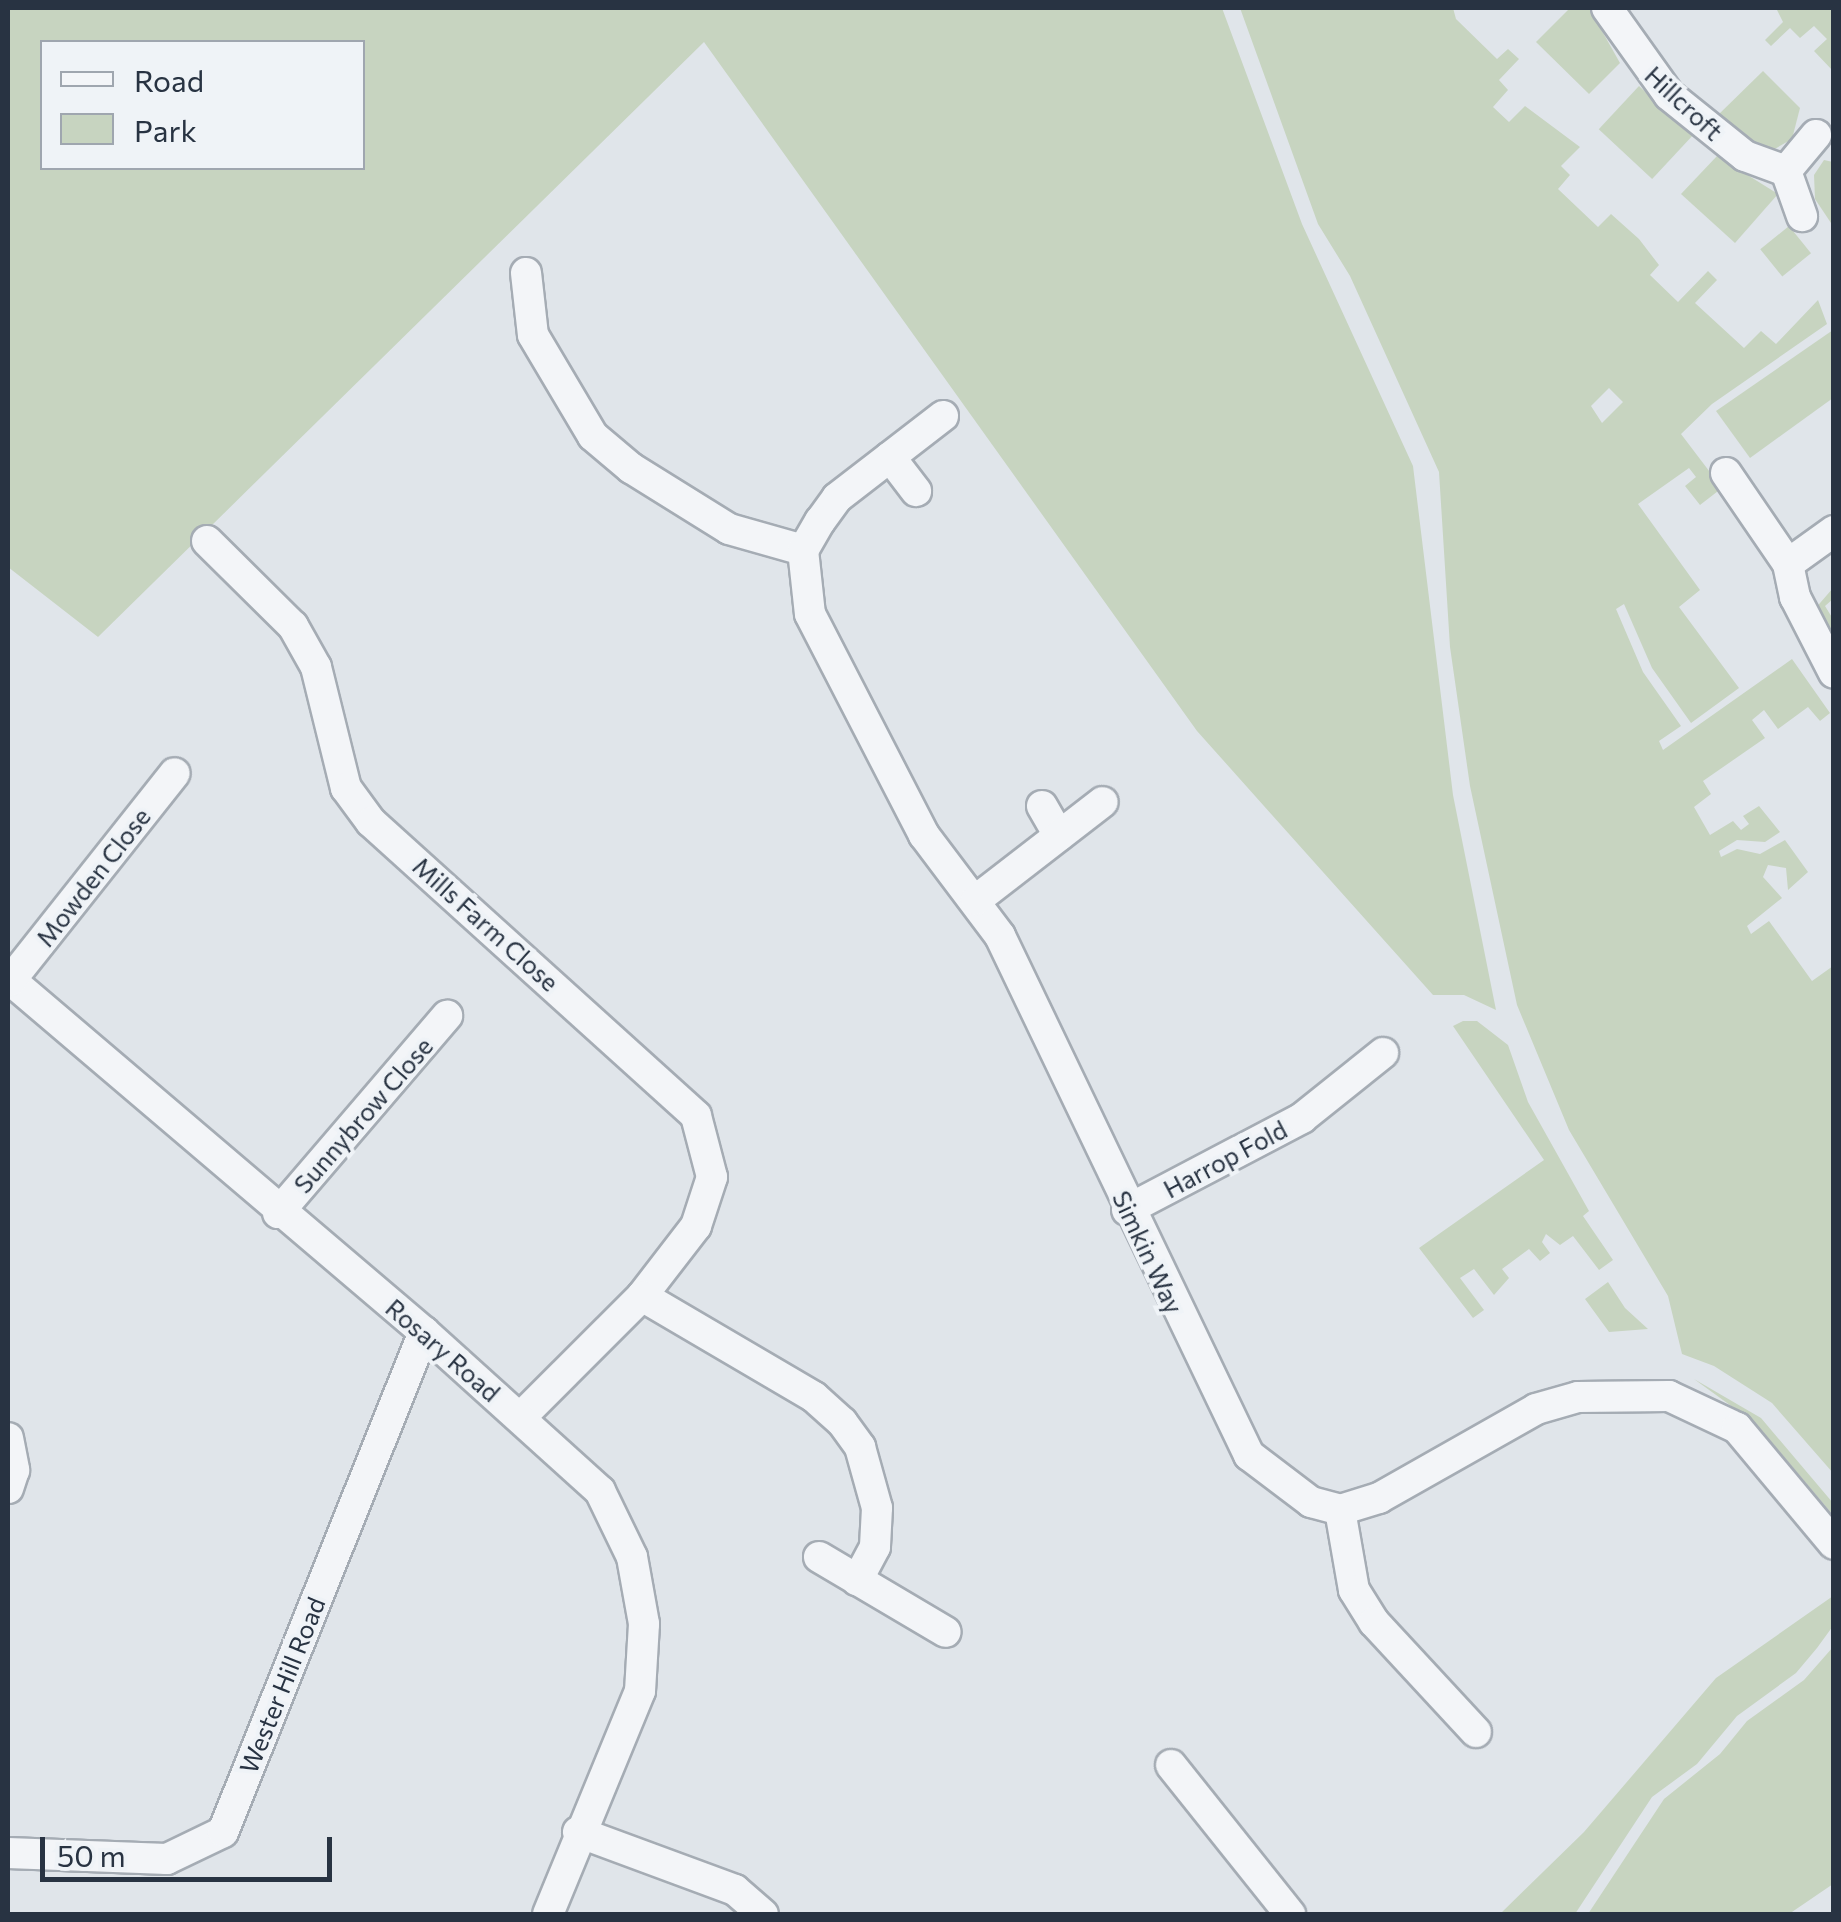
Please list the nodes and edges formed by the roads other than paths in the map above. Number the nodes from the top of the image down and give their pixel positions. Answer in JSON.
{"nodes":[{"id":1,"x":1607,"y":8,"type":"edge"},
{"id":2,"x":1816,"y":134,"type":"dead end"},
{"id":3,"x":1786,"y":171,"type":"junction"},
{"id":4,"x":1802,"y":216,"type":"dead end"},
{"id":5,"x":526,"y":273,"type":"dead end"},
{"id":6,"x":944,"y":416,"type":"dead end"},
{"id":7,"x":890,"y":457,"type":"junction"},
{"id":8,"x":1726,"y":473,"type":"dead end"},
{"id":9,"x":916,"y":491,"type":"dead end"},
{"id":10,"x":1834,"y":532,"type":"edge"},
{"id":11,"x":206,"y":541,"type":"dead end"},
{"id":12,"x":803,"y":550,"type":"junction"},
{"id":13,"x":1788,"y":564,"type":"junction"},
{"id":14,"x":1834,"y":673,"type":"edge"},
{"id":15,"x":175,"y":773,"type":"dead end"},
{"id":16,"x":1103,"y":802,"type":"dead end"},
{"id":17,"x":1042,"y":806,"type":"dead end"},
{"id":18,"x":1059,"y":835,"type":"junction"},
{"id":19,"x":976,"y":900,"type":"junction"},
{"id":20,"x":9,"y":980,"type":"edge"},
{"id":21,"x":447,"y":1016,"type":"dead end"},
{"id":22,"x":1383,"y":1053,"type":"dead end"},
{"id":23,"x":1128,"y":1210,"type":"junction"},
{"id":24,"x":278,"y":1213,"type":"junction"},
{"id":25,"x":642,"y":1296,"type":"junction"},
{"id":26,"x":424,"y":1332,"type":"junction"},
{"id":27,"x":522,"y":1417,"type":"junction"},
{"id":28,"x":8,"y":1438,"type":"edge"},
{"id":29,"x":8,"y":1488,"type":"edge"},
{"id":30,"x":1340,"y":1510,"type":"junction"},
{"id":31,"x":1834,"y":1544,"type":"edge"},
{"id":32,"x":819,"y":1557,"type":"dead end"},
{"id":33,"x":857,"y":1581,"type":"junction"},
{"id":34,"x":946,"y":1632,"type":"dead end"},
{"id":35,"x":1476,"y":1732,"type":"dead end"},
{"id":36,"x":1171,"y":1765,"type":"dead end"},
{"id":37,"x":578,"y":1832,"type":"junction"},
{"id":38,"x":8,"y":1854,"type":"edge"},
{"id":39,"x":548,"y":1914,"type":"edge"},
{"id":40,"x":764,"y":1914,"type":"edge"},
{"id":41,"x":1290,"y":1914,"type":"edge"}],
"edges":[{"from":1,"to":3,"type":"street","name":"Hillcroft"},
{"from":2,"to":3,"type":"street"},
{"from":3,"to":4,"type":"street"},
{"from":5,"to":12,"type":"street"},
{"from":6,"to":7,"type":"street"},
{"from":7,"to":9,"type":"street"},
{"from":7,"to":12,"type":"street"},
{"from":8,"to":13,"type":"street"},
{"from":10,"to":13,"type":"street"},
{"from":11,"to":25,"type":"street","name":"Mills Farm Close"},
{"from":12,"to":19,"type":"street","name":"Simkin Way"},
{"from":13,"to":14,"type":"street"},
{"from":15,"to":20,"type":"street","name":"Mowden Close"},
{"from":16,"to":18,"type":"street"},
{"from":17,"to":18,"type":"street"},
{"from":18,"to":19,"type":"street"},
{"from":19,"to":23,"type":"street","name":"Simkin Way"},
{"from":20,"to":24,"type":"street","name":"Rosary Road"},
{"from":21,"to":24,"type":"street","name":"Sunnybrow Close"},
{"from":22,"to":23,"type":"street","name":"Harrop Fold"},
{"from":23,"to":30,"type":"street","name":"Simkin Way"},
{"from":24,"to":26,"type":"street","name":"Rosary Road"},
{"from":25,"to":27,"type":"street","name":"Mills Farm Close"},
{"from":25,"to":33,"type":"street"},
{"from":26,"to":27,"type":"street","name":"Rosary Road"},
{"from":26,"to":38,"type":"street","name":"Wester Hill Road"},
{"from":27,"to":37,"type":"street","name":"Rosary Road"},
{"from":28,"to":29,"type":"street"},
{"from":30,"to":31,"type":"street"},
{"from":30,"to":35,"type":"street"},
{"from":32,"to":33,"type":"street"},
{"from":33,"to":34,"type":"street"},
{"from":36,"to":41,"type":"street"},
{"from":37,"to":39,"type":"street","name":"Rosary Road"},
{"from":37,"to":40,"type":"street"}]}
